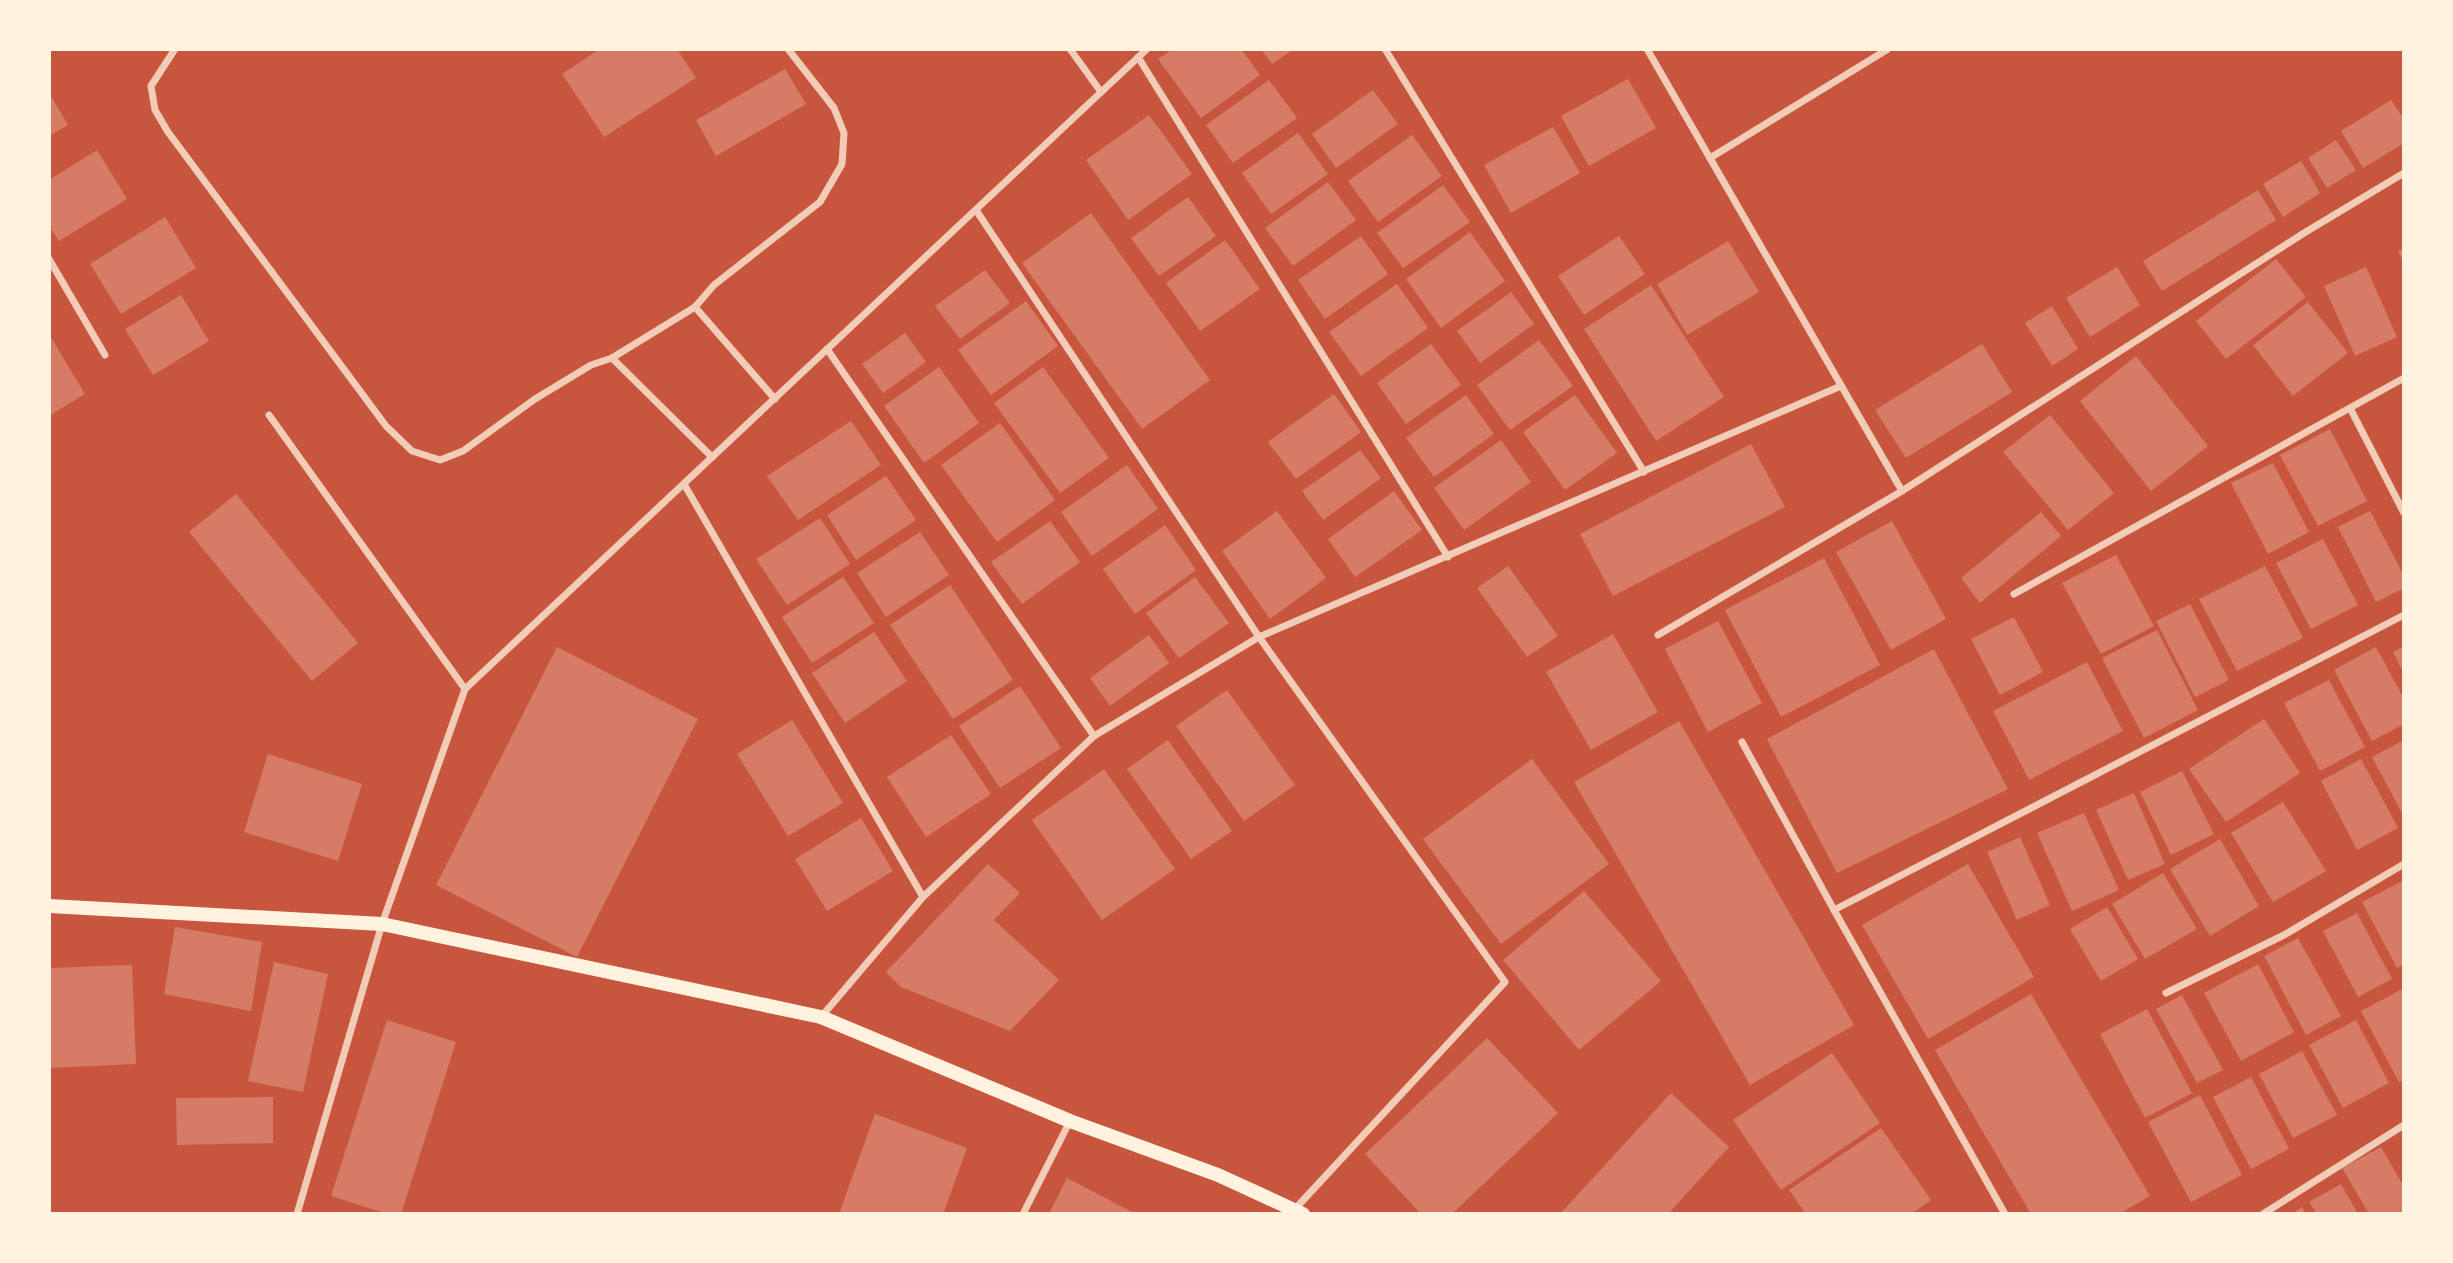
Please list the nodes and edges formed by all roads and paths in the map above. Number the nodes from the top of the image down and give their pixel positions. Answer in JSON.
{"nodes":[{"id":1,"x":174,"y":49,"type":"edge"},
{"id":2,"x":788,"y":49,"type":"edge"},
{"id":3,"x":1070,"y":49,"type":"edge"},
{"id":4,"x":1147,"y":49,"type":"edge"},
{"id":5,"x":1385,"y":49,"type":"edge"},
{"id":6,"x":1647,"y":49,"type":"edge"},
{"id":7,"x":1888,"y":49,"type":"edge"},
{"id":8,"x":1138,"y":57,"type":"junction"},
{"id":9,"x":1101,"y":92,"type":"junction"},
{"id":10,"x":1710,"y":158,"type":"junction"},
{"id":11,"x":2404,"y":173,"type":"edge"},
{"id":12,"x":976,"y":210,"type":"junction"},
{"id":13,"x":49,"y":259,"type":"edge"},
{"id":14,"x":695,"y":307,"type":"junction"},
{"id":15,"x":827,"y":349,"type":"junction"},
{"id":16,"x":105,"y":355,"type":"dead end"},
{"id":17,"x":612,"y":358,"type":"junction"},
{"id":18,"x":2404,"y":378,"type":"edge"},
{"id":19,"x":1841,"y":386,"type":"junction"},
{"id":20,"x":775,"y":398,"type":"junction"},
{"id":21,"x":2350,"y":408,"type":"junction"},
{"id":22,"x":268,"y":415,"type":"dead end"},
{"id":23,"x":712,"y":457,"type":"junction"},
{"id":24,"x":1644,"y":472,"type":"junction"},
{"id":25,"x":684,"y":484,"type":"junction"},
{"id":26,"x":1902,"y":491,"type":"junction"},
{"id":27,"x":2404,"y":513,"type":"edge"},
{"id":28,"x":1448,"y":556,"type":"junction"},
{"id":29,"x":2014,"y":594,"type":"dead end"},
{"id":30,"x":2404,"y":615,"type":"edge"},
{"id":31,"x":1658,"y":635,"type":"dead end"},
{"id":32,"x":1259,"y":637,"type":"junction"},
{"id":33,"x":465,"y":689,"type":"junction"},
{"id":34,"x":1094,"y":736,"type":"junction"},
{"id":35,"x":1742,"y":742,"type":"dead end"},
{"id":36,"x":2404,"y":864,"type":"edge"},
{"id":37,"x":923,"y":897,"type":"junction"},
{"id":38,"x":49,"y":906,"type":"edge"},
{"id":39,"x":1834,"y":910,"type":"junction"},
{"id":40,"x":382,"y":924,"type":"junction"},
{"id":41,"x":2166,"y":993,"type":"dead end"},
{"id":42,"x":821,"y":1017,"type":"junction"},
{"id":43,"x":1070,"y":1121,"type":"junction"},
{"id":44,"x":2404,"y":1125,"type":"edge"},
{"id":45,"x":1299,"y":1212,"type":"edge"},
{"id":46,"x":297,"y":1214,"type":"edge"},
{"id":47,"x":1023,"y":1214,"type":"edge"},
{"id":48,"x":2005,"y":1214,"type":"edge"},
{"id":49,"x":2263,"y":1214,"type":"edge"}],
"edges":[{"from":1,"to":17,"type":"street"},
{"from":2,"to":14,"type":"street"},
{"from":3,"to":9,"type":"street"},
{"from":4,"to":8,"type":"street"},
{"from":5,"to":24,"type":"street"},
{"from":6,"to":10,"type":"street"},
{"from":7,"to":10,"type":"street"},
{"from":8,"to":9,"type":"street"},
{"from":8,"to":28,"type":"street"},
{"from":9,"to":12,"type":"street"},
{"from":10,"to":19,"type":"street"},
{"from":11,"to":26,"type":"street"},
{"from":12,"to":15,"type":"street"},
{"from":12,"to":32,"type":"street"},
{"from":13,"to":16,"type":"street"},
{"from":14,"to":17,"type":"street"},
{"from":14,"to":20,"type":"street"},
{"from":15,"to":20,"type":"street"},
{"from":15,"to":34,"type":"street"},
{"from":17,"to":23,"type":"street"},
{"from":18,"to":21,"type":"street"},
{"from":19,"to":24,"type":"street"},
{"from":19,"to":26,"type":"street"},
{"from":20,"to":23,"type":"street"},
{"from":21,"to":27,"type":"street"},
{"from":21,"to":29,"type":"street"},
{"from":22,"to":33,"type":"street"},
{"from":23,"to":25,"type":"street"},
{"from":24,"to":28,"type":"street"},
{"from":25,"to":33,"type":"street"},
{"from":25,"to":37,"type":"street"},
{"from":26,"to":31,"type":"street"},
{"from":28,"to":32,"type":"street"},
{"from":30,"to":39,"type":"street"},
{"from":32,"to":34,"type":"street"},
{"from":32,"to":45,"type":"street"},
{"from":33,"to":40,"type":"street"},
{"from":34,"to":37,"type":"street"},
{"from":35,"to":39,"type":"street"},
{"from":36,"to":41,"type":"street"},
{"from":37,"to":42,"type":"street"},
{"from":38,"to":40,"type":"main road"},
{"from":39,"to":48,"type":"street"},
{"from":40,"to":42,"type":"main road"},
{"from":40,"to":46,"type":"street"},
{"from":42,"to":43,"type":"main road"},
{"from":43,"to":45,"type":"main road"},
{"from":43,"to":47,"type":"street"},
{"from":44,"to":49,"type":"street"}]}
